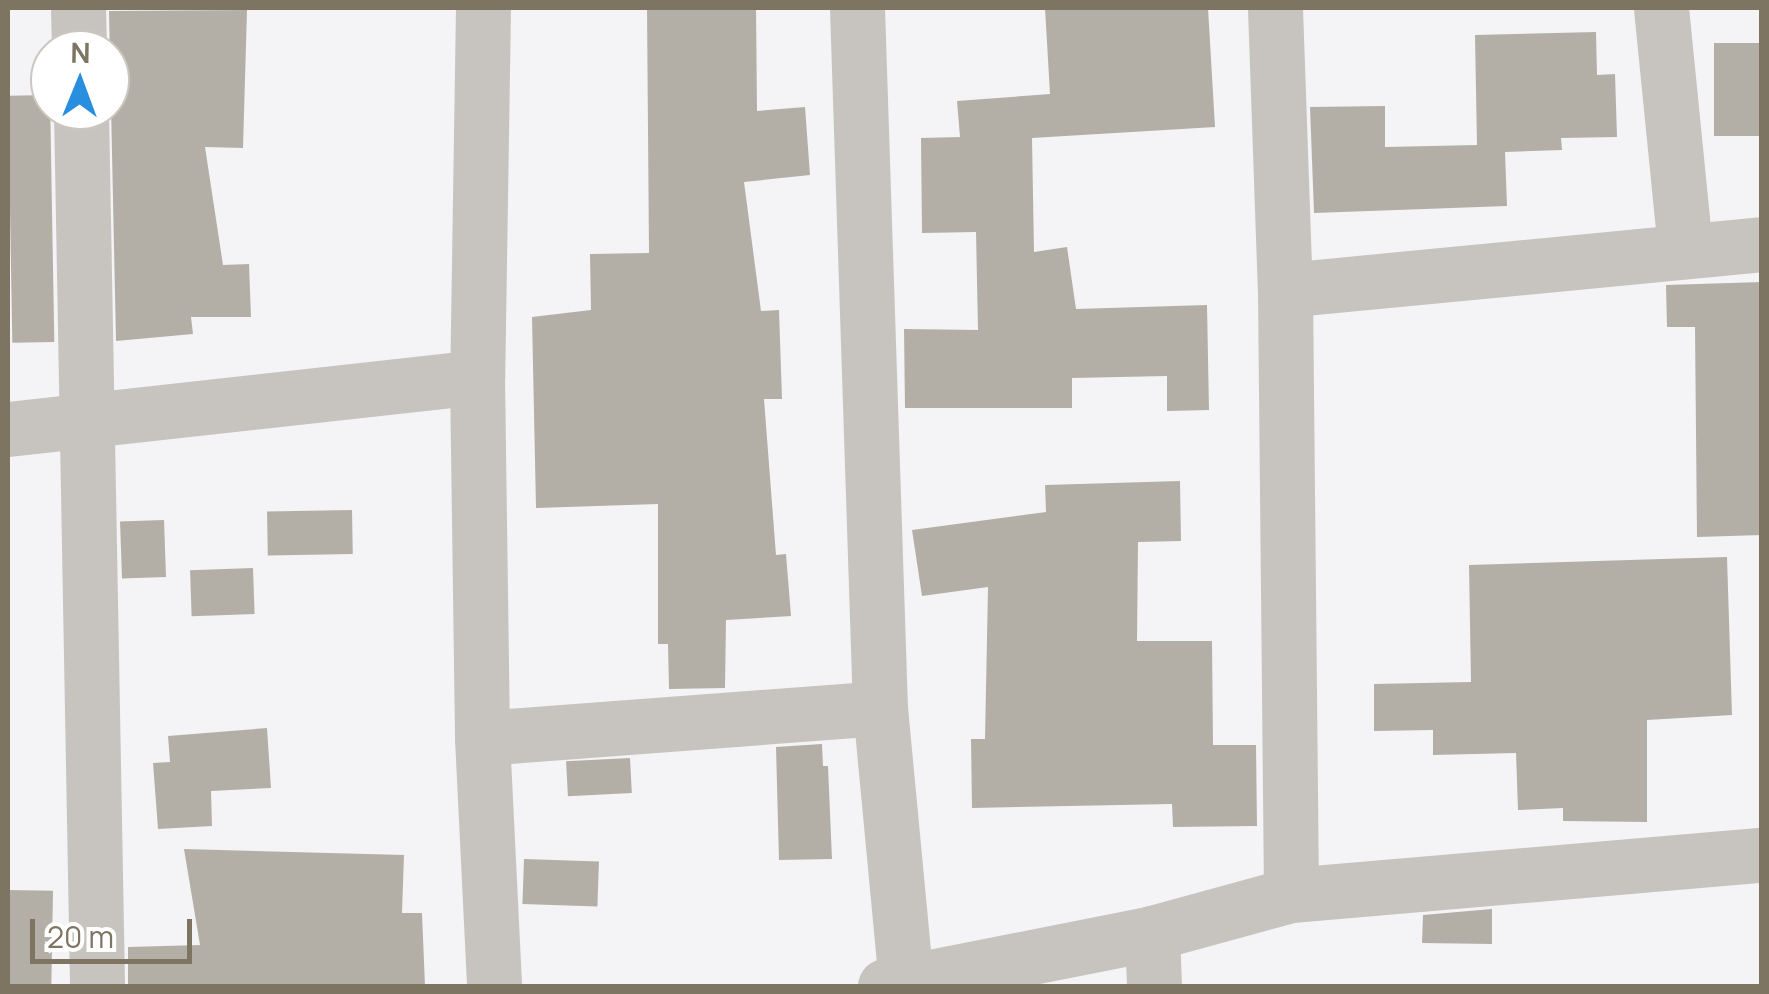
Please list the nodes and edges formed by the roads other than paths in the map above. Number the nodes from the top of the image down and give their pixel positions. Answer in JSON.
{"nodes":[{"id":1,"x":482,"y":8,"type":"edge"},
{"id":2,"x":857,"y":8,"type":"edge"},
{"id":3,"x":1276,"y":8,"type":"edge"},
{"id":4,"x":1661,"y":8,"type":"edge"},
{"id":5,"x":81,"y":130,"type":"edge"},
{"id":6,"x":1762,"y":244,"type":"edge"},
{"id":7,"x":1685,"y":250,"type":"junction"},
{"id":8,"x":1285,"y":290,"type":"junction"},
{"id":9,"x":477,"y":377,"type":"junction"},
{"id":10,"x":88,"y":419,"type":"junction"},
{"id":11,"x":8,"y":429,"type":"edge"},
{"id":12,"x":880,"y":708,"type":"junction"},
{"id":13,"x":482,"y":738,"type":"junction"},
{"id":14,"x":1762,"y":855,"type":"edge"},
{"id":15,"x":1291,"y":896,"type":"junction"},
{"id":16,"x":1152,"y":932,"type":"junction"},
{"id":17,"x":896,"y":985,"type":"edge"},
{"id":18,"x":97,"y":986,"type":"edge"},
{"id":19,"x":494,"y":986,"type":"edge"},
{"id":20,"x":1154,"y":986,"type":"edge"}],
"edges":[{"from":1,"to":9,"type":"street"},
{"from":2,"to":12,"type":"street"},
{"from":3,"to":8,"type":"street"},
{"from":4,"to":7,"type":"street"},
{"from":5,"to":10,"type":"street"},
{"from":6,"to":7,"type":"street"},
{"from":7,"to":8,"type":"street"},
{"from":8,"to":15,"type":"street"},
{"from":9,"to":10,"type":"street"},
{"from":9,"to":13,"type":"street"},
{"from":10,"to":11,"type":"street"},
{"from":10,"to":18,"type":"street"},
{"from":12,"to":13,"type":"street"},
{"from":12,"to":17,"type":"street"},
{"from":13,"to":19,"type":"street"},
{"from":14,"to":15,"type":"street"},
{"from":15,"to":16,"type":"street"},
{"from":16,"to":17,"type":"street"},
{"from":16,"to":20,"type":"street"}]}
